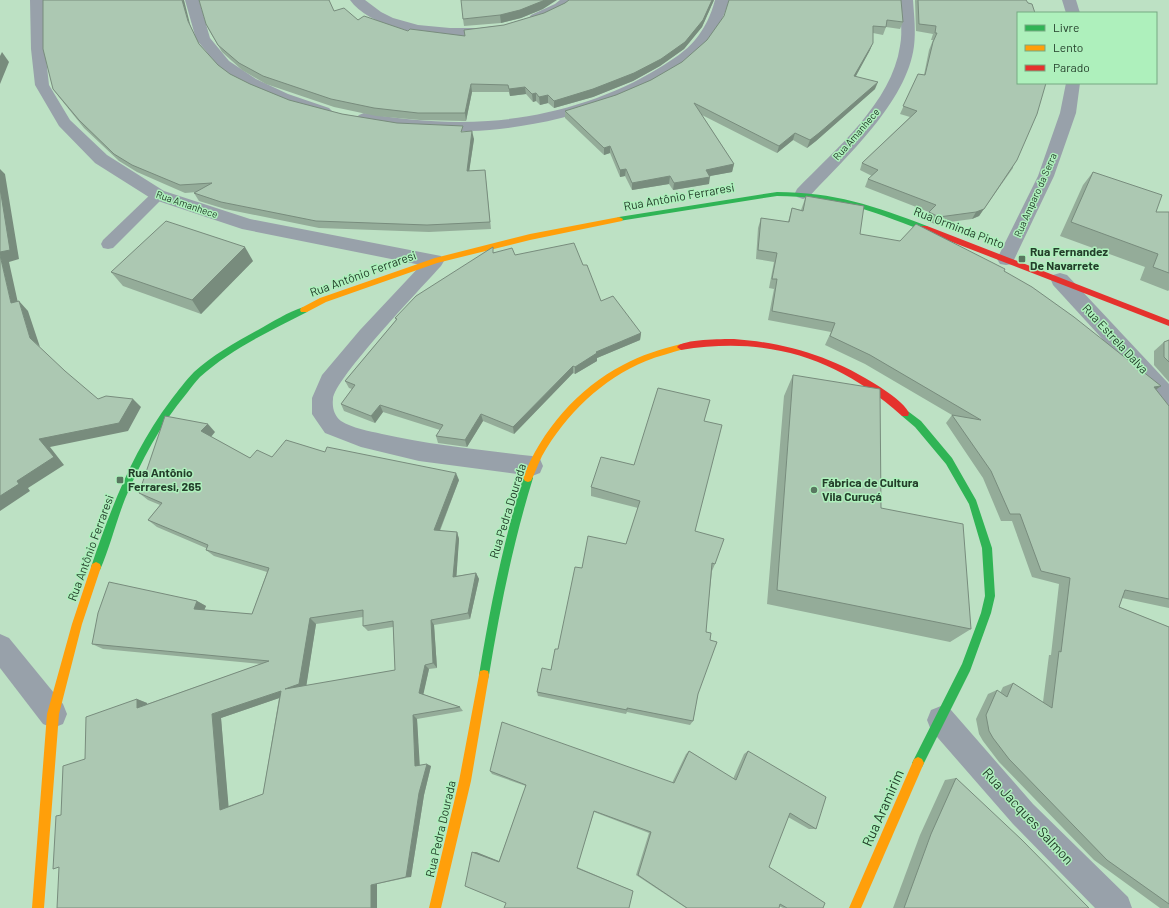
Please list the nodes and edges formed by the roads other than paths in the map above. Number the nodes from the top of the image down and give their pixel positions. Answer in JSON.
{"nodes":[{"id":1,"x":36,"y":0,"type":"edge"},
{"id":2,"x":192,"y":0,"type":"edge"},
{"id":3,"x":357,"y":0,"type":"edge"},
{"id":4,"x":568,"y":0,"type":"edge"},
{"id":5,"x":722,"y":0,"type":"edge"},
{"id":6,"x":906,"y":0,"type":"edge"},
{"id":7,"x":1069,"y":0,"type":"edge"},
{"id":8,"x":1073,"y":12,"type":"edge"},
{"id":9,"x":525,"y":22,"type":"edge"},
{"id":10,"x":506,"y":28,"type":"edge"},
{"id":11,"x":1073,"y":84,"type":"edge"},
{"id":12,"x":804,"y":193,"type":"junction"},
{"id":13,"x":158,"y":195,"type":"junction"},
{"id":14,"x":108,"y":244,"type":"dead end"},
{"id":15,"x":1006,"y":259,"type":"junction"},
{"id":16,"x":434,"y":261,"type":"junction"},
{"id":17,"x":1060,"y":280,"type":"junction"},
{"id":18,"x":1169,"y":323,"type":"edge"},
{"id":19,"x":1169,"y":398,"type":"edge"},
{"id":20,"x":532,"y":466,"type":"junction"},
{"id":21,"x":0,"y":647,"type":"edge"},
{"id":22,"x":53,"y":714,"type":"junction"},
{"id":23,"x":941,"y":720,"type":"junction"},
{"id":24,"x":38,"y":908,"type":"edge"},
{"id":25,"x":435,"y":908,"type":"edge"},
{"id":26,"x":855,"y":908,"type":"edge"},
{"id":27,"x":1117,"y":908,"type":"edge"}],
"edges":[{"from":1,"to":13,"type":"street","name":"Rua Amanhece"},
{"from":2,"to":5,"type":"street"},
{"from":3,"to":10,"type":"street"},
{"from":4,"to":9,"type":"street"},
{"from":6,"to":12,"type":"street","name":"Rua Amanhece"},
{"from":7,"to":8,"type":"street"},
{"from":11,"to":15,"type":"street","name":"Rua Amparo da Serra"},
{"from":12,"to":15,"type":"street","name":"Rua Orminda Pinto"},
{"from":12,"to":16,"type":"street","name":"Rua Antônio Ferraresi"},
{"from":13,"to":14,"type":"lane"},
{"from":13,"to":16,"type":"street","name":"Rua Amanhece"},
{"from":15,"to":17,"type":"street","name":"Rua Orminda Pinto"},
{"from":16,"to":20,"type":"street"},
{"from":16,"to":22,"type":"street","name":"Rua Antônio Ferraresi"},
{"from":17,"to":18,"type":"street","name":"Rua Orminda Pinto"},
{"from":17,"to":19,"type":"street","name":"Rua Estrela Dalva"},
{"from":20,"to":23,"type":"street","name":"Rua Pedra Dourada"},
{"from":20,"to":25,"type":"street","name":"Rua Pedra Dourada"},
{"from":21,"to":22,"type":"street"},
{"from":22,"to":24,"type":"street","name":"Rua Antônio Ferraresi"},
{"from":23,"to":26,"type":"street","name":"Rua Aramirim"},
{"from":23,"to":27,"type":"street","name":"Rua Jacques Salmon"}]}
